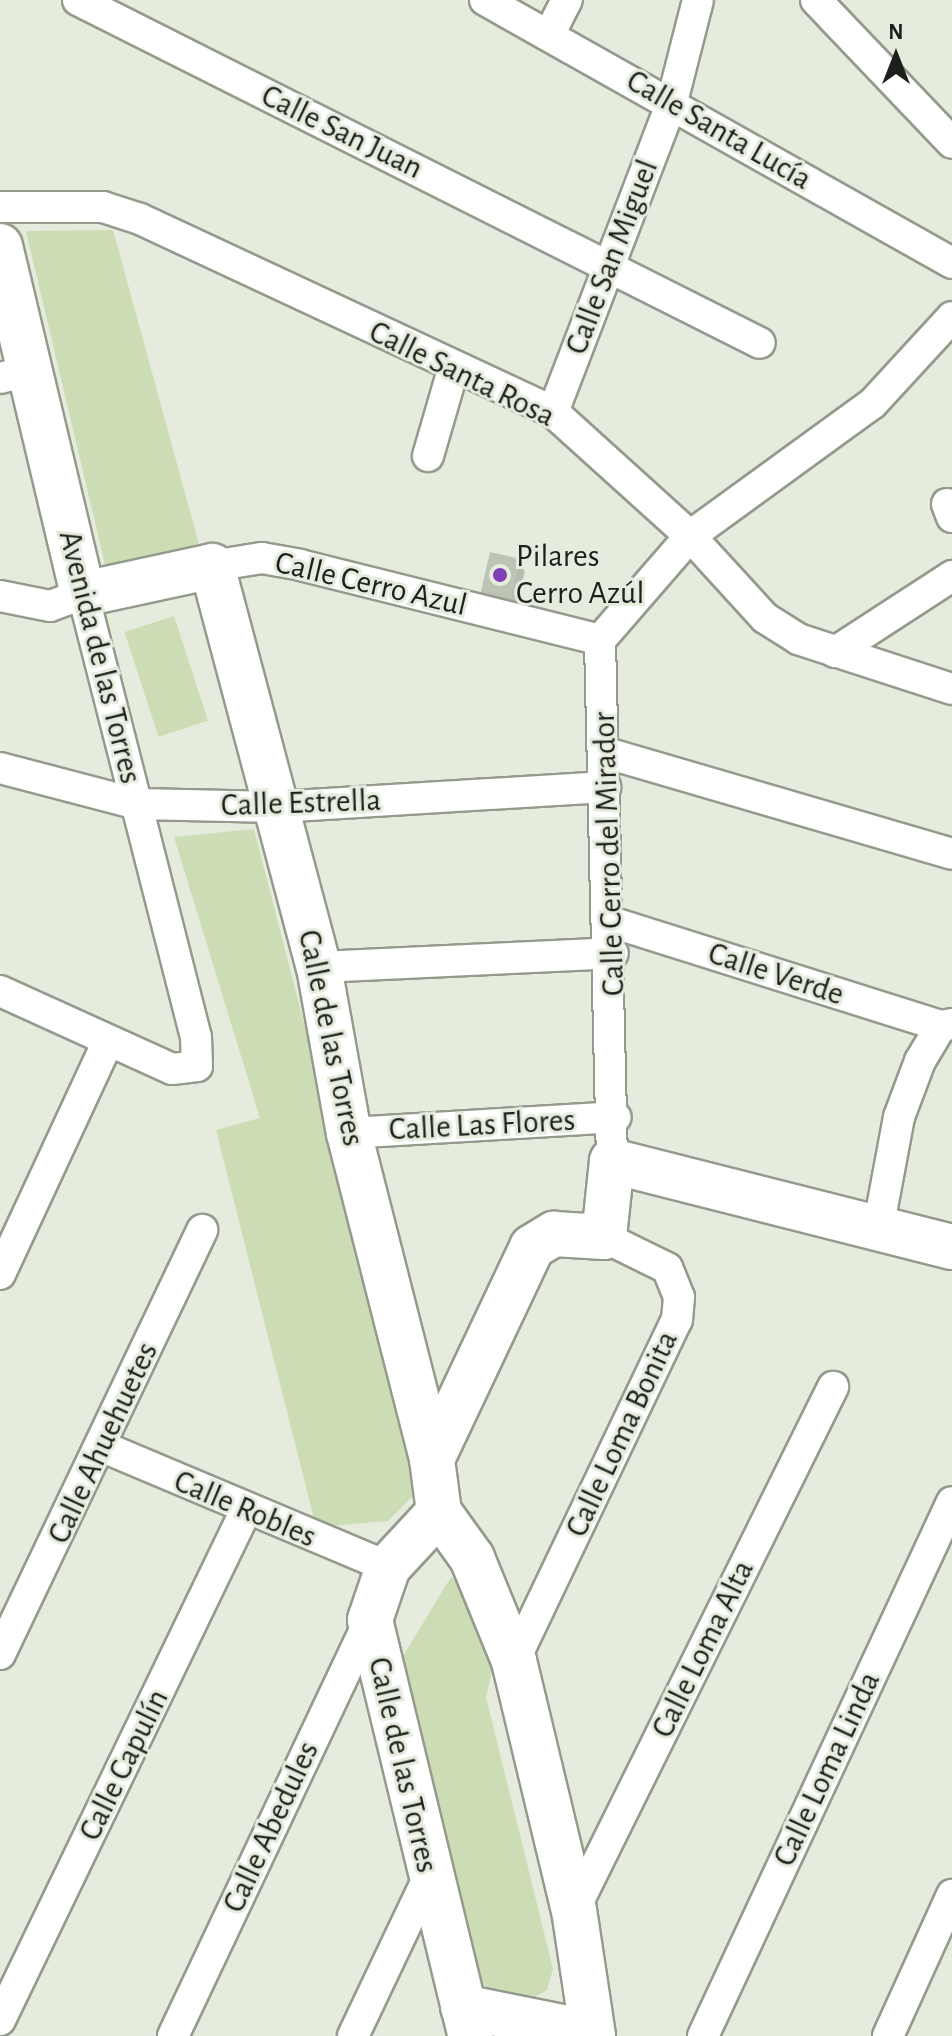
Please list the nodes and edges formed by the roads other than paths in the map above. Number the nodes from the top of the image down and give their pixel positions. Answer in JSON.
{"nodes":[{"id":1,"x":78,"y":0,"type":"edge"},
{"id":2,"x":485,"y":0,"type":"edge"},
{"id":3,"x":567,"y":0,"type":"edge"},
{"id":4,"x":698,"y":0,"type":"edge"},
{"id":5,"x":816,"y":0,"type":"edge"},
{"id":6,"x":550,"y":33,"type":"junction"},
{"id":7,"x":672,"y":102,"type":"junction"},
{"id":8,"x":952,"y":143,"type":"edge"},
{"id":9,"x":0,"y":207,"type":"edge"},
{"id":10,"x":0,"y":246,"type":"edge"},
{"id":11,"x":608,"y":262,"type":"junction"},
{"id":12,"x":952,"y":263,"type":"edge"},
{"id":13,"x":952,"y":317,"type":"edge"},
{"id":14,"x":760,"y":343,"type":"dead end"},
{"id":15,"x":453,"y":370,"type":"junction"},
{"id":16,"x":16,"y":374,"type":"edge"},
{"id":17,"x":553,"y":412,"type":"junction"},
{"id":18,"x":428,"y":456,"type":"dead end"},
{"id":19,"x":690,"y":536,"type":"junction"},
{"id":20,"x":212,"y":566,"type":"junction"},
{"id":21,"x":952,"y":576,"type":"edge"},
{"id":22,"x":83,"y":594,"type":"junction"},
{"id":23,"x":0,"y":596,"type":"edge"},
{"id":24,"x":600,"y":640,"type":"junction"},
{"id":25,"x":835,"y":652,"type":"junction"},
{"id":26,"x":952,"y":689,"type":"edge"},
{"id":27,"x":607,"y":753,"type":"junction"},
{"id":28,"x":0,"y":768,"type":"edge"},
{"id":29,"x":605,"y":787,"type":"junction"},
{"id":30,"x":137,"y":804,"type":"junction"},
{"id":31,"x":277,"y":807,"type":"junction"},
{"id":32,"x":952,"y":854,"type":"edge"},
{"id":33,"x":611,"y":922,"type":"junction"},
{"id":34,"x":613,"y":953,"type":"junction"},
{"id":35,"x":319,"y":967,"type":"junction"},
{"id":36,"x":0,"y":991,"type":"edge"},
{"id":37,"x":946,"y":1025,"type":"edge"},
{"id":38,"x":108,"y":1041,"type":"junction"},
{"id":39,"x":616,"y":1117,"type":"junction"},
{"id":40,"x":349,"y":1133,"type":"junction"},
{"id":41,"x":612,"y":1161,"type":"junction"},
{"id":42,"x":879,"y":1224,"type":"junction"},
{"id":43,"x":202,"y":1230,"type":"dead end"},
{"id":44,"x":604,"y":1237,"type":"junction"},
{"id":45,"x":952,"y":1247,"type":"edge"},
{"id":46,"x":0,"y":1274,"type":"edge"},
{"id":47,"x":833,"y":1387,"type":"dead end"},
{"id":48,"x":103,"y":1447,"type":"junction"},
{"id":49,"x":432,"y":1459,"type":"junction"},
{"id":50,"x":952,"y":1502,"type":"edge"},
{"id":51,"x":246,"y":1510,"type":"junction"},
{"id":52,"x":439,"y":1512,"type":"junction"},
{"id":53,"x":388,"y":1567,"type":"junction"},
{"id":54,"x":370,"y":1620,"type":"junction"},
{"id":55,"x":0,"y":1654,"type":"edge"},
{"id":56,"x":514,"y":1661,"type":"junction"},
{"id":57,"x":429,"y":1876,"type":"junction"},
{"id":58,"x":952,"y":1895,"type":"edge"},
{"id":59,"x":574,"y":1910,"type":"junction"},
{"id":60,"x":0,"y":2020,"type":"edge"},
{"id":61,"x":467,"y":2022,"type":"edge"},
{"id":62,"x":595,"y":2035,"type":"edge"},
{"id":63,"x":173,"y":2036,"type":"edge"},
{"id":64,"x":353,"y":2036,"type":"edge"},
{"id":65,"x":703,"y":2036,"type":"edge"},
{"id":66,"x":888,"y":2036,"type":"edge"}],
"edges":[{"from":1,"to":11,"type":"street","name":"Calle San Juan"},
{"from":2,"to":6,"type":"street","name":"Calle Santa Lucía"},
{"from":3,"to":6,"type":"street"},
{"from":4,"to":7,"type":"street","name":"Calle San Miguel"},
{"from":5,"to":8,"type":"street"},
{"from":6,"to":7,"type":"street","name":"Calle Santa Lucía"},
{"from":7,"to":11,"type":"street","name":"Calle San Miguel"},
{"from":7,"to":12,"type":"street","name":"Calle Santa Lucía"},
{"from":9,"to":15,"type":"street","name":"Calle Santa Rosa"},
{"from":10,"to":16,"type":"street","name":"Avenida de las Torres"},
{"from":11,"to":14,"type":"street"},
{"from":11,"to":17,"type":"street","name":"Calle San Miguel"},
{"from":13,"to":19,"type":"street"},
{"from":15,"to":17,"type":"street","name":"Calle Santa Rosa"},
{"from":15,"to":18,"type":"street"},
{"from":16,"to":22,"type":"street","name":"Avenida de las Torres"},
{"from":17,"to":19,"type":"street","name":"Calle Santa Rosa"},
{"from":19,"to":24,"type":"street"},
{"from":19,"to":25,"type":"street","name":"Calle Santa Rosa"},
{"from":20,"to":22,"type":"street","name":"Calle Cerro Azul"},
{"from":20,"to":24,"type":"street","name":"Calle Cerro Azul"},
{"from":20,"to":31,"type":"street","name":"Calle de las Torres"},
{"from":21,"to":25,"type":"street"},
{"from":22,"to":23,"type":"street","name":"Calle Cerro Azul"},
{"from":22,"to":30,"type":"street","name":"Avenida de las Torres"},
{"from":24,"to":27,"type":"street","name":"Calle Cerro del Mirador"},
{"from":25,"to":26,"type":"street","name":"Calle Santa Rosa"},
{"from":27,"to":29,"type":"street","name":"Calle Cerro del Mirador"},
{"from":27,"to":32,"type":"street"},
{"from":28,"to":30,"type":"street","name":"Calle Estrella"},
{"from":29,"to":31,"type":"street","name":"Calle Estrella"},
{"from":29,"to":33,"type":"street","name":"Calle Cerro del Mirador"},
{"from":30,"to":31,"type":"street","name":"Calle Estrella"},
{"from":30,"to":38,"type":"street","name":"Avenida de las Torres"},
{"from":31,"to":35,"type":"street","name":"Calle de las Torres"},
{"from":33,"to":34,"type":"street","name":"Calle Cerro del Mirador"},
{"from":33,"to":37,"type":"street","name":"Calle Verde"},
{"from":34,"to":35,"type":"street"},
{"from":34,"to":39,"type":"street","name":"Calle Cerro del Mirador"},
{"from":35,"to":40,"type":"street","name":"Calle de las Torres"},
{"from":36,"to":38,"type":"street"},
{"from":37,"to":42,"type":"street"},
{"from":38,"to":46,"type":"street"},
{"from":39,"to":40,"type":"street","name":"Calle Las Flores"},
{"from":39,"to":41,"type":"street","name":"Calle Cerro del Mirador"},
{"from":40,"to":49,"type":"street","name":"Calle de las Torres"},
{"from":41,"to":42,"type":"street"},
{"from":41,"to":44,"type":"street","name":"Calle Cerro del Mirador"},
{"from":42,"to":45,"type":"street"},
{"from":43,"to":48,"type":"street","name":"Calle Ahuehuetes"},
{"from":44,"to":49,"type":"street"},
{"from":44,"to":56,"type":"street","name":"Calle Loma Bonita"},
{"from":47,"to":59,"type":"street","name":"Calle Loma Alta"},
{"from":48,"to":51,"type":"street","name":"Calle Robles"},
{"from":48,"to":55,"type":"street","name":"Calle Ahuehuetes"},
{"from":49,"to":52,"type":"street","name":"Calle de las Torres"},
{"from":50,"to":65,"type":"street","name":"Calle Loma Linda"},
{"from":51,"to":53,"type":"street","name":"Calle Robles"},
{"from":51,"to":60,"type":"street","name":"Calle Capulín"},
{"from":52,"to":53,"type":"street","name":"Calle de las Torres"},
{"from":52,"to":56,"type":"street","name":"Calle de las Torres"},
{"from":53,"to":54,"type":"street","name":"Calle de las Torres"},
{"from":54,"to":57,"type":"street","name":"Calle de las Torres"},
{"from":54,"to":63,"type":"street","name":"Calle Abedules"},
{"from":56,"to":59,"type":"street","name":"Calle de las Torres"},
{"from":57,"to":61,"type":"street","name":"Calle de las Torres"},
{"from":57,"to":64,"type":"street"},
{"from":58,"to":66,"type":"street"},
{"from":59,"to":62,"type":"street","name":"Calle de las Torres"},
{"from":61,"to":62,"type":"street"}]}
